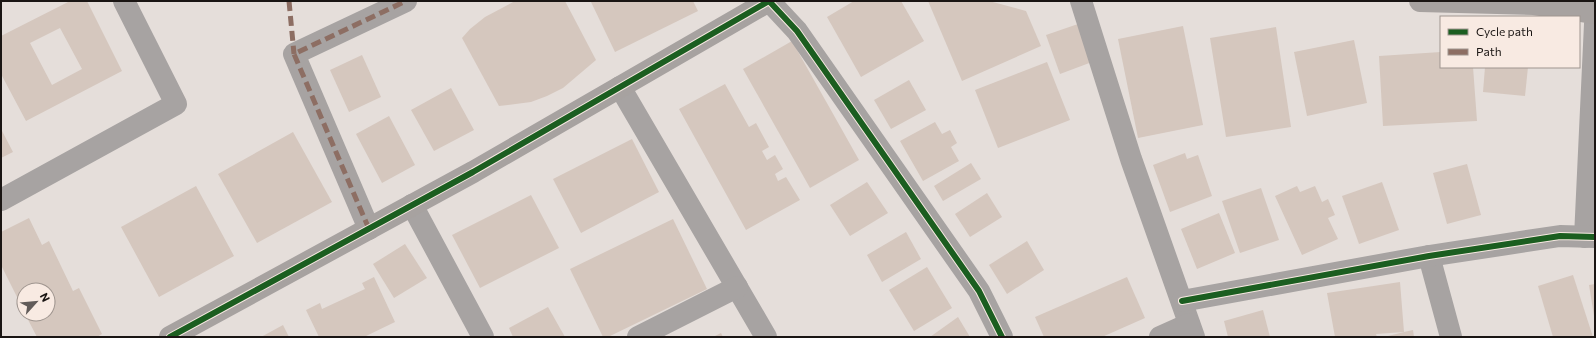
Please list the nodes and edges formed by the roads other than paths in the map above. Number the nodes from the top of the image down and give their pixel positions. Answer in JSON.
{"nodes":[{"id":1,"x":124,"y":1,"type":"edge"},
{"id":2,"x":406,"y":1,"type":"edge"},
{"id":3,"x":1081,"y":1,"type":"edge"},
{"id":4,"x":1420,"y":1,"type":"edge"},
{"id":5,"x":760,"y":3,"type":"edge"},
{"id":6,"x":1595,"y":13,"type":"edge"},
{"id":7,"x":1595,"y":24,"type":"edge"},
{"id":8,"x":620,"y":87,"type":"junction"},
{"id":9,"x":1,"y":200,"type":"edge"},
{"id":10,"x":412,"y":205,"type":"junction"},
{"id":11,"x":369,"y":229,"type":"junction"},
{"id":12,"x":1590,"y":237,"type":"edge"},
{"id":13,"x":1429,"y":256,"type":"junction"},
{"id":14,"x":736,"y":287,"type":"junction"},
{"id":15,"x":1182,"y":301,"type":"junction"},
{"id":16,"x":1192,"y":330,"type":"edge"},
{"id":17,"x":170,"y":337,"type":"edge"},
{"id":18,"x":484,"y":337,"type":"edge"},
{"id":19,"x":638,"y":337,"type":"edge"},
{"id":20,"x":766,"y":337,"type":"edge"},
{"id":21,"x":1002,"y":337,"type":"edge"},
{"id":22,"x":1160,"y":337,"type":"edge"},
{"id":23,"x":1450,"y":337,"type":"edge"}],
"edges":[{"from":1,"to":9,"type":"street"},
{"from":2,"to":11,"type":"street"},
{"from":3,"to":15,"type":"street"},
{"from":4,"to":6,"type":"street"},
{"from":5,"to":8,"type":"street"},
{"from":5,"to":21,"type":"street"},
{"from":7,"to":12,"type":"street"},
{"from":8,"to":10,"type":"street"},
{"from":8,"to":14,"type":"street"},
{"from":10,"to":11,"type":"street"},
{"from":10,"to":18,"type":"street"},
{"from":11,"to":17,"type":"street"},
{"from":12,"to":13,"type":"street"},
{"from":13,"to":15,"type":"street"},
{"from":13,"to":23,"type":"street"},
{"from":14,"to":19,"type":"street"},
{"from":14,"to":20,"type":"street"},
{"from":15,"to":16,"type":"street"},
{"from":16,"to":22,"type":"street"}]}
